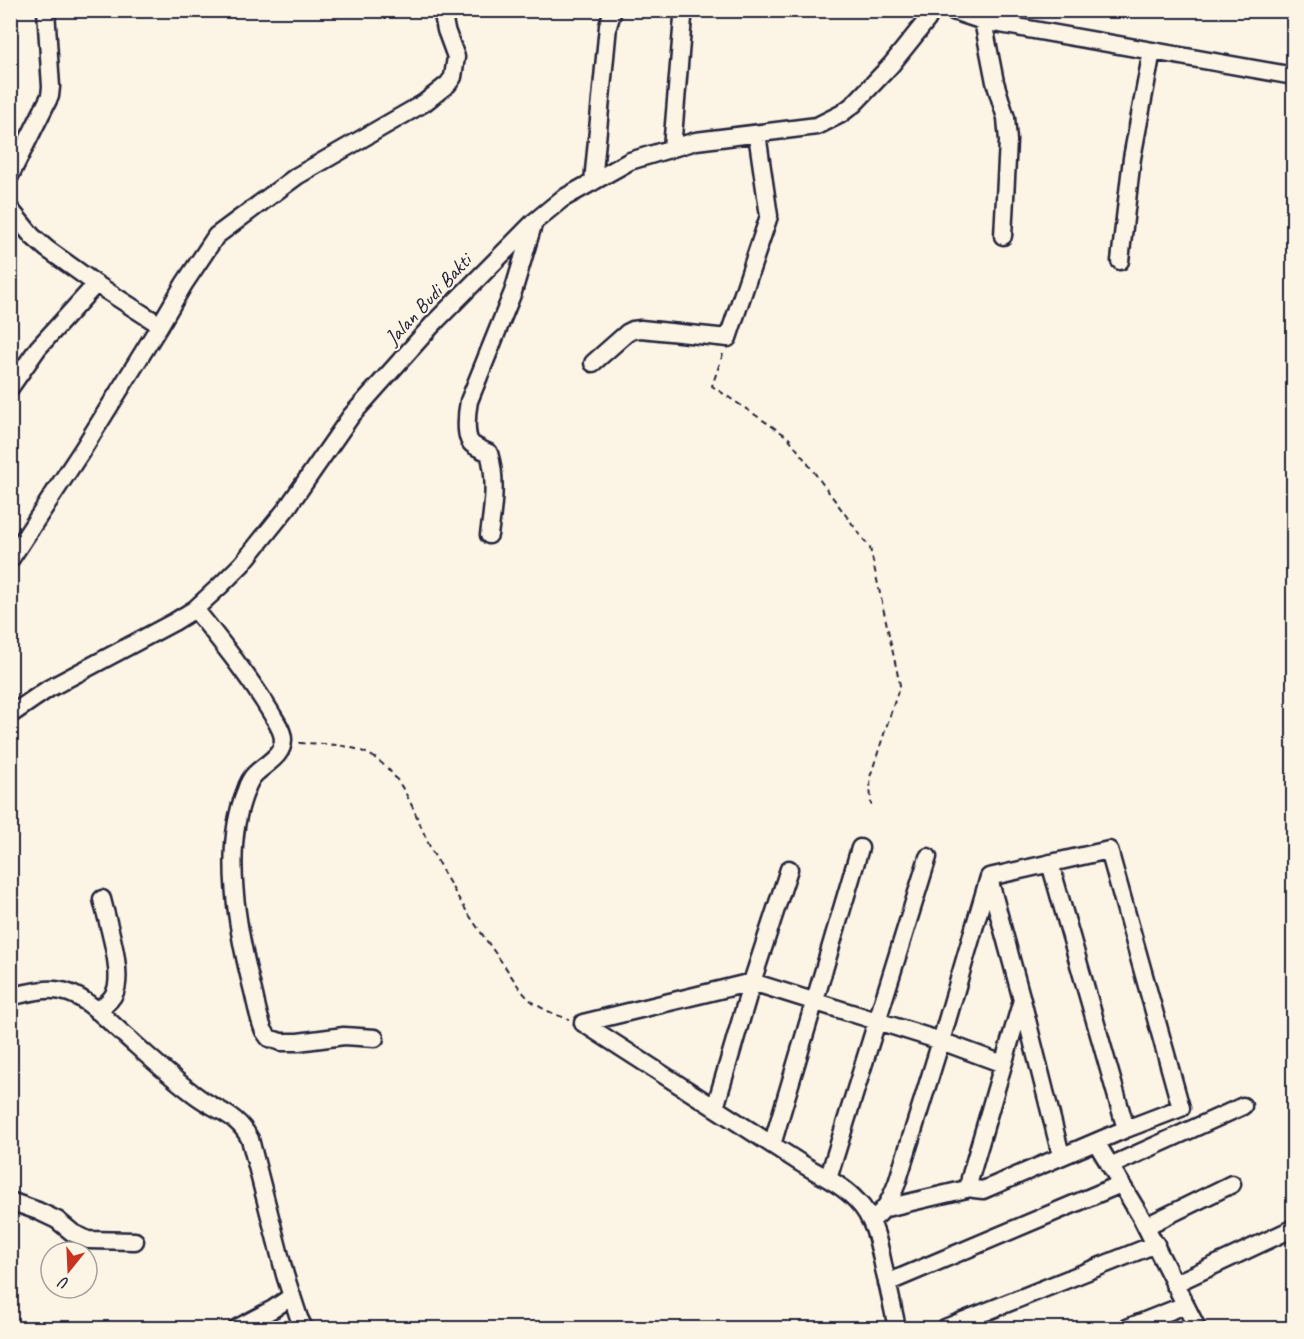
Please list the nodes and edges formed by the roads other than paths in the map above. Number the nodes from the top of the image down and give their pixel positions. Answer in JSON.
{"nodes":[{"id":1,"x":46,"y":10,"type":"edge"},
{"id":2,"x":442,"y":10,"type":"edge"},
{"id":3,"x":613,"y":10,"type":"edge"},
{"id":4,"x":683,"y":10,"type":"edge"},
{"id":5,"x":932,"y":10,"type":"edge"},
{"id":6,"x":950,"y":10,"type":"edge"},
{"id":7,"x":983,"y":21,"type":"junction"},
{"id":8,"x":1152,"y":51,"type":"junction"},
{"id":9,"x":1293,"y":76,"type":"edge"},
{"id":10,"x":757,"y":134,"type":"junction"},
{"id":11,"x":672,"y":148,"type":"junction"},
{"id":12,"x":10,"y":176,"type":"edge"},
{"id":13,"x":593,"y":182,"type":"junction"},
{"id":14,"x":10,"y":209,"type":"edge"},
{"id":15,"x":534,"y":222,"type":"junction"},
{"id":16,"x":1003,"y":236,"type":"dead end"},
{"id":17,"x":1120,"y":261,"type":"dead end"},
{"id":18,"x":96,"y":284,"type":"junction"},
{"id":19,"x":160,"y":326,"type":"junction"},
{"id":20,"x":593,"y":363,"type":"dead end"},
{"id":21,"x":10,"y":388,"type":"edge"},
{"id":22,"x":489,"y":535,"type":"dead end"},
{"id":23,"x":10,"y":560,"type":"edge"},
{"id":24,"x":195,"y":609,"type":"junction"},
{"id":25,"x":10,"y":715,"type":"edge"},
{"id":26,"x":860,"y":848,"type":"dead end"},
{"id":27,"x":928,"y":857,"type":"dead end"},
{"id":28,"x":1050,"y":863,"type":"junction"},
{"id":29,"x":789,"y":869,"type":"dead end"},
{"id":30,"x":989,"y":877,"type":"junction"},
{"id":31,"x":102,"y":899,"type":"dead end"},
{"id":32,"x":752,"y":982,"type":"junction"},
{"id":33,"x":10,"y":997,"type":"edge"},
{"id":34,"x":1022,"y":1000,"type":"junction"},
{"id":35,"x":814,"y":1002,"type":"junction"},
{"id":36,"x":98,"y":1011,"type":"junction"},
{"id":37,"x":878,"y":1021,"type":"junction"},
{"id":38,"x":375,"y":1038,"type":"dead end"},
{"id":39,"x":941,"y":1041,"type":"junction"},
{"id":40,"x":1003,"y":1064,"type":"junction"},
{"id":41,"x":1243,"y":1106,"type":"dead end"},
{"id":42,"x":715,"y":1108,"type":"junction"},
{"id":43,"x":1126,"y":1129,"type":"junction"},
{"id":44,"x":1096,"y":1142,"type":"junction"},
{"id":45,"x":772,"y":1145,"type":"junction"},
{"id":46,"x":1061,"y":1155,"type":"junction"},
{"id":47,"x":1110,"y":1166,"type":"junction"},
{"id":48,"x":828,"y":1179,"type":"junction"},
{"id":49,"x":1121,"y":1184,"type":"junction"},
{"id":50,"x":1232,"y":1184,"type":"dead end"},
{"id":51,"x":971,"y":1188,"type":"junction"},
{"id":52,"x":10,"y":1201,"type":"edge"},
{"id":53,"x":886,"y":1208,"type":"junction"},
{"id":54,"x":871,"y":1221,"type":"junction"},
{"id":55,"x":1146,"y":1226,"type":"junction"},
{"id":56,"x":1293,"y":1228,"type":"edge"},
{"id":57,"x":135,"y":1241,"type":"dead end"},
{"id":58,"x":1156,"y":1245,"type":"junction"},
{"id":59,"x":887,"y":1283,"type":"junction"},
{"id":60,"x":1174,"y":1284,"type":"junction"},
{"id":61,"x":292,"y":1296,"type":"junction"},
{"id":62,"x":1185,"y":1305,"type":"junction"},
{"id":63,"x":237,"y":1329,"type":"edge"},
{"id":64,"x":304,"y":1329,"type":"edge"},
{"id":65,"x":897,"y":1329,"type":"edge"},
{"id":66,"x":945,"y":1329,"type":"edge"},
{"id":67,"x":1127,"y":1329,"type":"edge"},
{"id":68,"x":1197,"y":1329,"type":"edge"}],
"edges":[{"from":1,"to":12,"type":"street"},
{"from":2,"to":19,"type":"street"},
{"from":3,"to":13,"type":"street"},
{"from":4,"to":11,"type":"street"},
{"from":5,"to":10,"type":"street","name":"Jalan Budi Bakti"},
{"from":6,"to":7,"type":"street"},
{"from":7,"to":8,"type":"street"},
{"from":7,"to":16,"type":"street"},
{"from":8,"to":9,"type":"street"},
{"from":8,"to":17,"type":"street"},
{"from":10,"to":11,"type":"street","name":"Jalan Budi Bakti"},
{"from":10,"to":20,"type":"street"},
{"from":11,"to":13,"type":"street","name":"Jalan Budi Bakti"},
{"from":13,"to":15,"type":"street","name":"Jalan Budi Bakti"},
{"from":14,"to":18,"type":"street"},
{"from":15,"to":22,"type":"street"},
{"from":15,"to":24,"type":"street","name":"Jalan Budi Bakti"},
{"from":18,"to":19,"type":"street"},
{"from":18,"to":21,"type":"street"},
{"from":19,"to":23,"type":"street"},
{"from":24,"to":25,"type":"street","name":"Jalan Budi Bakti"},
{"from":24,"to":38,"type":"street"},
{"from":26,"to":35,"type":"street"},
{"from":27,"to":37,"type":"street"},
{"from":28,"to":30,"type":"street"},
{"from":28,"to":43,"type":"street"},
{"from":28,"to":43,"type":"street"},
{"from":29,"to":32,"type":"street"},
{"from":30,"to":34,"type":"street"},
{"from":30,"to":39,"type":"street"},
{"from":31,"to":36,"type":"street"},
{"from":32,"to":35,"type":"street"},
{"from":32,"to":42,"type":"street"},
{"from":32,"to":42,"type":"street"},
{"from":33,"to":36,"type":"street"},
{"from":34,"to":40,"type":"street"},
{"from":34,"to":46,"type":"street"},
{"from":35,"to":37,"type":"street"},
{"from":35,"to":45,"type":"street"},
{"from":36,"to":61,"type":"street"},
{"from":37,"to":39,"type":"street"},
{"from":37,"to":48,"type":"street"},
{"from":39,"to":40,"type":"street"},
{"from":39,"to":53,"type":"street"},
{"from":40,"to":51,"type":"street"},
{"from":41,"to":47,"type":"street"},
{"from":42,"to":45,"type":"street"},
{"from":43,"to":44,"type":"street"},
{"from":44,"to":46,"type":"street"},
{"from":44,"to":47,"type":"street"},
{"from":45,"to":48,"type":"street"},
{"from":46,"to":51,"type":"street"},
{"from":47,"to":49,"type":"street"},
{"from":48,"to":54,"type":"street"},
{"from":49,"to":55,"type":"street"},
{"from":49,"to":59,"type":"street"},
{"from":50,"to":55,"type":"street"},
{"from":51,"to":53,"type":"street"},
{"from":52,"to":57,"type":"street"},
{"from":53,"to":54,"type":"street"},
{"from":54,"to":59,"type":"street"},
{"from":55,"to":58,"type":"street"},
{"from":56,"to":60,"type":"street"},
{"from":58,"to":60,"type":"street"},
{"from":58,"to":66,"type":"street"},
{"from":59,"to":65,"type":"street"},
{"from":60,"to":62,"type":"street"},
{"from":61,"to":63,"type":"street"},
{"from":61,"to":64,"type":"street"},
{"from":62,"to":67,"type":"street"},
{"from":62,"to":68,"type":"street"}]}
